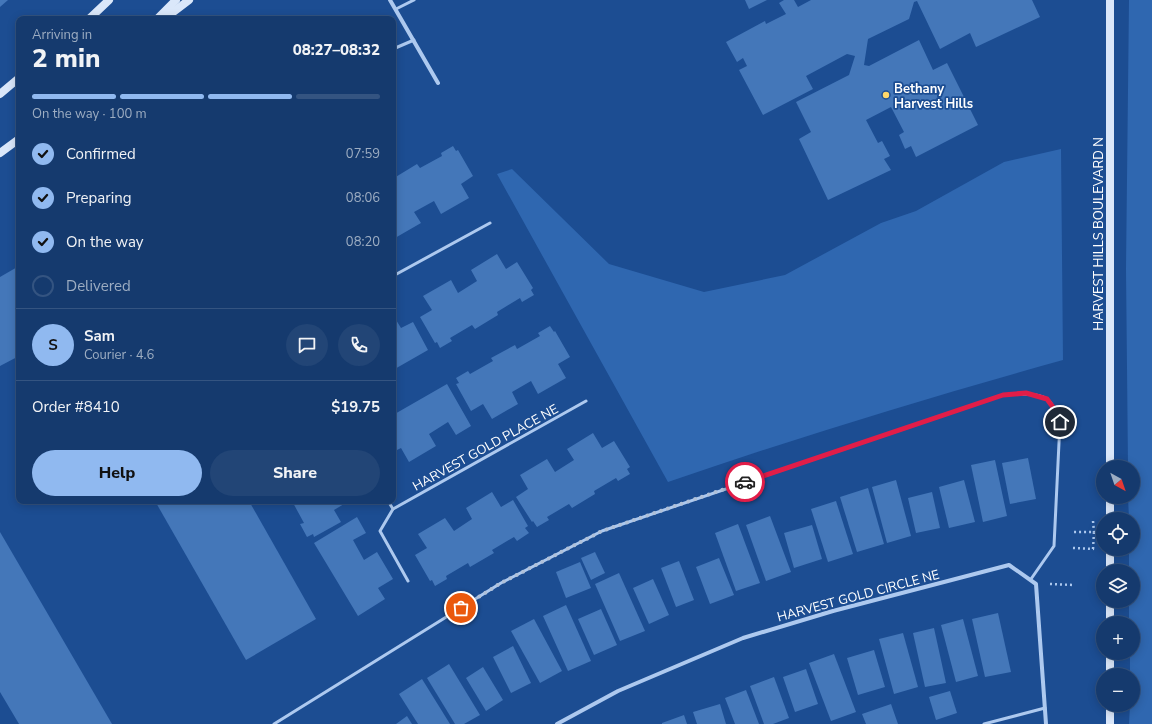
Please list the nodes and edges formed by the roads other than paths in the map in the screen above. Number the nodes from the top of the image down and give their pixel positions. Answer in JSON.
{"nodes":[{"id":1,"x":109,"y":0,"type":"edge"},
{"id":2,"x":176,"y":0,"type":"edge"},
{"id":3,"x":189,"y":0,"type":"edge"},
{"id":4,"x":390,"y":0,"type":"edge"},
{"id":5,"x":414,"y":0,"type":"edge"},
{"id":6,"x":1110,"y":0,"type":"edge"},
{"id":7,"x":396,"y":9,"type":"junction"},
{"id":8,"x":92,"y":16,"type":"edge"},
{"id":9,"x":160,"y":16,"type":"edge"},
{"id":10,"x":168,"y":16,"type":"edge"},
{"id":11,"x":414,"y":40,"type":"junction"},
{"id":12,"x":396,"y":47,"type":"edge"},
{"id":13,"x":16,"y":81,"type":"edge"},
{"id":14,"x":438,"y":83,"type":"dead end"},
{"id":15,"x":0,"y":94,"type":"edge"},
{"id":16,"x":16,"y":141,"type":"edge"},
{"id":17,"x":0,"y":153,"type":"edge"},
{"id":18,"x":490,"y":223,"type":"dead end"},
{"id":19,"x":396,"y":274,"type":"edge"},
{"id":20,"x":586,"y":402,"type":"dead end"},
{"id":21,"x":1110,"y":460,"type":"edge"},
{"id":22,"x":390,"y":504,"type":"edge"},
{"id":23,"x":393,"y":509,"type":"junction"},
{"id":24,"x":1031,"y":579,"type":"junction"},
{"id":25,"x":408,"y":581,"type":"dead end"},
{"id":26,"x":1045,"y":708,"type":"junction"},
{"id":27,"x":1110,"y":712,"type":"edge"},
{"id":28,"x":274,"y":724,"type":"edge"},
{"id":29,"x":557,"y":724,"type":"edge"},
{"id":30,"x":984,"y":724,"type":"edge"},
{"id":31,"x":1046,"y":724,"type":"edge"},
{"id":32,"x":1110,"y":724,"type":"edge"}],
"edges":[{"from":1,"to":8,"type":"main road"},
{"from":2,"to":9,"type":"main road"},
{"from":3,"to":10,"type":"main road"},
{"from":4,"to":7,"type":"street"},
{"from":5,"to":7,"type":"lane"},
{"from":6,"to":21,"type":"main road","name":"HARVEST HILLS BOULEVARD N"},
{"from":7,"to":11,"type":"street"},
{"from":11,"to":12,"type":"lane"},
{"from":11,"to":14,"type":"street"},
{"from":13,"to":15,"type":"main road"},
{"from":16,"to":17,"type":"main road"},
{"from":18,"to":19,"type":"lane"},
{"from":20,"to":23,"type":"lane","name":"HARVEST GOLD PLACE NE"},
{"from":22,"to":23,"type":"lane"},
{"from":23,"to":25,"type":"lane"},
{"from":24,"to":26,"type":"street","name":"HARVEST GOLD CIRCLE NE"},
{"from":24,"to":28,"type":"lane"},
{"from":24,"to":29,"type":"street","name":"HARVEST GOLD CIRCLE NE"},
{"from":26,"to":30,"type":"lane"},
{"from":26,"to":31,"type":"street"},
{"from":27,"to":32,"type":"main road"}]}
